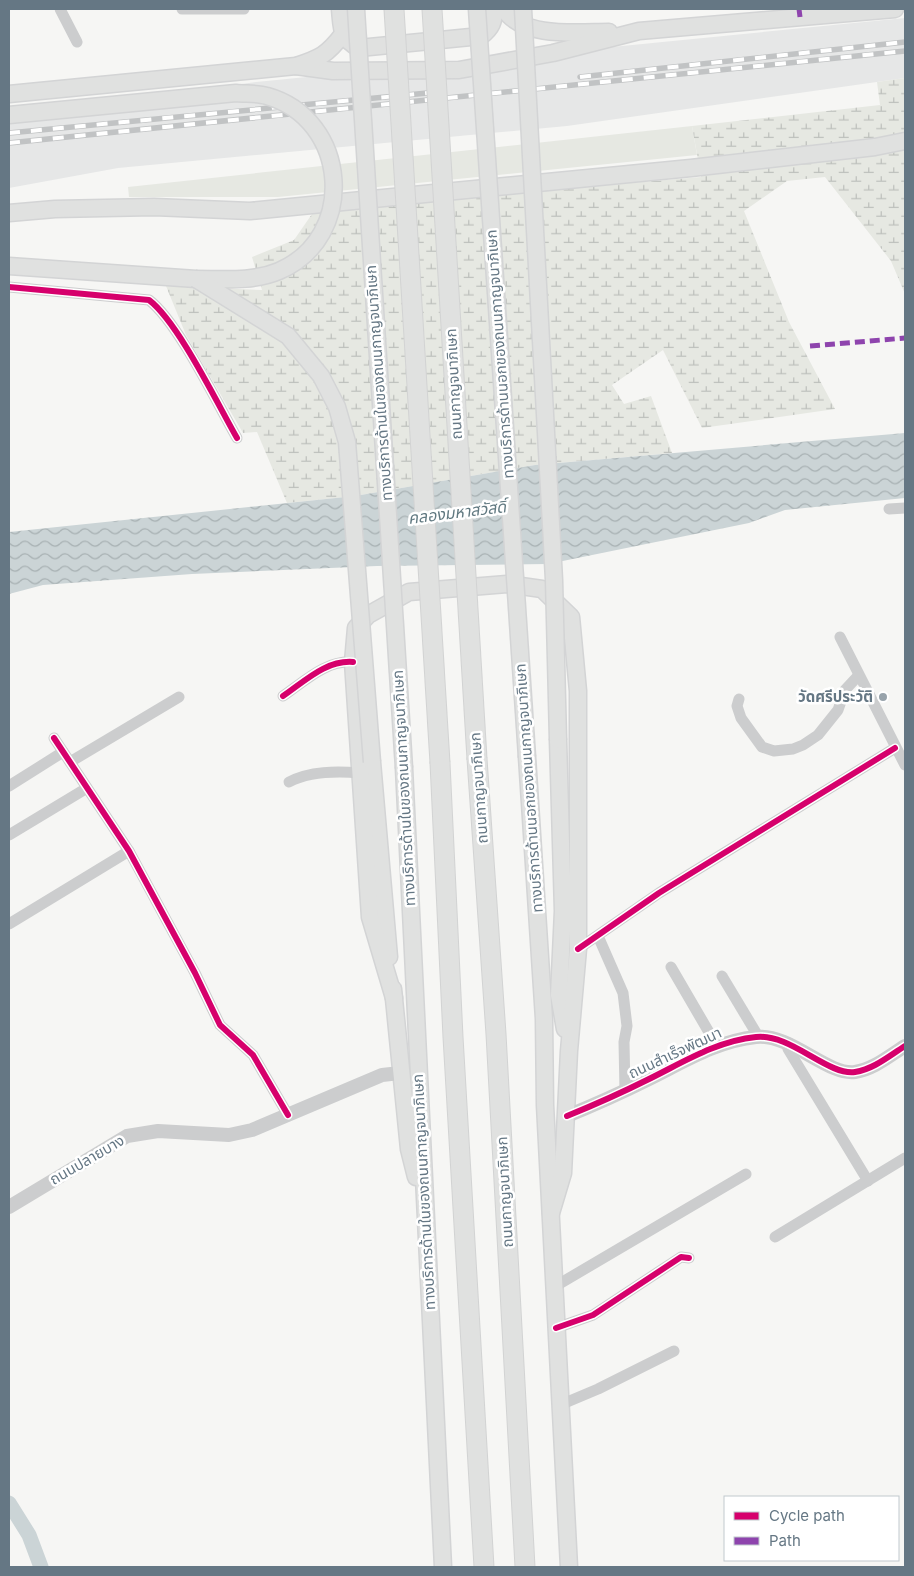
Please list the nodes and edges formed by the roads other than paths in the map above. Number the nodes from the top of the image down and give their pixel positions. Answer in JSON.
{"nodes":[{"id":1,"x":60,"y":9,"type":"edge"},
{"id":2,"x":182,"y":9,"type":"edge"},
{"id":3,"x":239,"y":9,"type":"edge"},
{"id":4,"x":340,"y":9,"type":"edge"},
{"id":5,"x":356,"y":9,"type":"edge"},
{"id":6,"x":394,"y":9,"type":"edge"},
{"id":7,"x":432,"y":9,"type":"edge"},
{"id":8,"x":477,"y":9,"type":"edge"},
{"id":9,"x":896,"y":9,"type":"edge"},
{"id":10,"x":507,"y":10,"type":"edge"},
{"id":11,"x":639,"y":31,"type":"junction"},
{"id":12,"x":342,"y":34,"type":"junction"},
{"id":13,"x":77,"y":42,"type":"dead end"},
{"id":14,"x":296,"y":66,"type":"junction"},
{"id":15,"x":9,"y":94,"type":"edge"},
{"id":16,"x":9,"y":115,"type":"edge"},
{"id":17,"x":905,"y":141,"type":"edge"},
{"id":18,"x":9,"y":213,"type":"edge"},
{"id":19,"x":9,"y":266,"type":"edge"},
{"id":20,"x":196,"y":279,"type":"junction"},
{"id":21,"x":9,"y":286,"type":"edge"},
{"id":22,"x":237,"y":438,"type":"dead end"},
{"id":23,"x":905,"y":508,"type":"edge"},
{"id":24,"x":889,"y":509,"type":"dead end"},
{"id":25,"x":840,"y":637,"type":"dead end"},
{"id":26,"x":353,"y":662,"type":"junction"},
{"id":27,"x":858,"y":676,"type":"junction"},
{"id":28,"x":283,"y":696,"type":"dead end"},
{"id":29,"x":179,"y":697,"type":"dead end"},
{"id":30,"x":739,"y":699,"type":"dead end"},
{"id":31,"x":54,"y":738,"type":"dead end"},
{"id":32,"x":896,"y":748,"type":"junction"},
{"id":33,"x":63,"y":752,"type":"junction"},
{"id":34,"x":70,"y":762,"type":"junction"},
{"id":35,"x":905,"y":765,"type":"edge"},
{"id":36,"x":360,"y":773,"type":"junction"},
{"id":37,"x":289,"y":782,"type":"dead end"},
{"id":38,"x":9,"y":786,"type":"edge"},
{"id":39,"x":87,"y":788,"type":"junction"},
{"id":40,"x":9,"y":835,"type":"edge"},
{"id":41,"x":129,"y":851,"type":"junction"},
{"id":42,"x":9,"y":924,"type":"edge"},
{"id":43,"x":598,"y":936,"type":"junction"},
{"id":44,"x":578,"y":948,"type":"junction"},
{"id":45,"x":671,"y":968,"type":"dead end"},
{"id":46,"x":722,"y":976,"type":"dead end"},
{"id":47,"x":415,"y":994,"type":"junction"},
{"id":48,"x":394,"y":998,"type":"junction"},
{"id":49,"x":758,"y":1036,"type":"junction"},
{"id":50,"x":789,"y":1043,"type":"junction"},
{"id":51,"x":398,"y":1045,"type":"junction"},
{"id":52,"x":717,"y":1046,"type":"junction"},
{"id":53,"x":905,"y":1046,"type":"edge"},
{"id":54,"x":569,"y":1051,"type":"junction"},
{"id":55,"x":400,"y":1073,"type":"junction"},
{"id":56,"x":625,"y":1091,"type":"junction"},
{"id":57,"x":288,"y":1115,"type":"junction"},
{"id":58,"x":567,"y":1116,"type":"junction"},
{"id":59,"x":905,"y":1158,"type":"edge"},
{"id":60,"x":746,"y":1174,"type":"dead end"},
{"id":61,"x":868,"y":1181,"type":"junction"},
{"id":62,"x":9,"y":1207,"type":"edge"},
{"id":63,"x":425,"y":1213,"type":"junction"},
{"id":64,"x":551,"y":1213,"type":"junction"},
{"id":65,"x":775,"y":1237,"type":"dead end"},
{"id":66,"x":689,"y":1258,"type":"dead end"},
{"id":67,"x":554,"y":1287,"type":"junction"},
{"id":68,"x":556,"y":1328,"type":"junction"},
{"id":69,"x":674,"y":1351,"type":"dead end"},
{"id":70,"x":560,"y":1405,"type":"junction"},
{"id":71,"x":443,"y":1567,"type":"edge"},
{"id":72,"x":484,"y":1567,"type":"edge"},
{"id":73,"x":525,"y":1567,"type":"edge"},
{"id":74,"x":569,"y":1567,"type":"edge"}],
"edges":[{"from":1,"to":13,"type":"street"},
{"from":2,"to":3,"type":"street"},
{"from":4,"to":12,"type":"main road"},
{"from":5,"to":47,"type":"main road","name":"ทางบริการด้านในของถนนกาญจนาภิเษก","bridge":true},
{"from":6,"to":72,"type":"highway","bridge":true},
{"from":7,"to":73,"type":"highway","name":"ถนนกาญจนาภิเษก","bridge":true},
{"from":8,"to":64,"type":"main road","name":"ทางบริการด้านนอกของถนนกาญจนาภิเษก","bridge":true},
{"from":9,"to":11,"type":"main road"},
{"from":10,"to":11,"type":"main road"},
{"from":10,"to":12,"type":"main road"},
{"from":10,"to":54,"type":"main road","bridge":true},
{"from":11,"to":14,"type":"main road"},
{"from":12,"to":14,"type":"main road"},
{"from":14,"to":15,"type":"main road"},
{"from":16,"to":20,"type":"main road","bridge":true},
{"from":17,"to":18,"type":"main road"},
{"from":19,"to":20,"type":"main road"},
{"from":20,"to":48,"type":"main road","bridge":true},
{"from":21,"to":22,"type":"street"},
{"from":23,"to":24,"type":"street"},
{"from":25,"to":27,"type":"street"},
{"from":26,"to":28,"type":"street"},
{"from":26,"to":36,"type":"main road"},
{"from":26,"to":44,"type":"main road"},
{"from":27,"to":30,"type":"street"},
{"from":27,"to":32,"type":"street"},
{"from":29,"to":34,"type":"street"},
{"from":31,"to":33,"type":"street"},
{"from":32,"to":35,"type":"street"},
{"from":32,"to":43,"type":"street"},
{"from":33,"to":34,"type":"street"},
{"from":33,"to":38,"type":"street"},
{"from":34,"to":39,"type":"street"},
{"from":36,"to":37,"type":"street"},
{"from":36,"to":48,"type":"main road"},
{"from":39,"to":40,"type":"street"},
{"from":39,"to":41,"type":"street"},
{"from":41,"to":42,"type":"street"},
{"from":41,"to":57,"type":"street"},
{"from":43,"to":44,"type":"street"},
{"from":43,"to":56,"type":"street"},
{"from":44,"to":54,"type":"main road"},
{"from":45,"to":52,"type":"street"},
{"from":46,"to":49,"type":"street"},
{"from":47,"to":51,"type":"main road"},
{"from":47,"to":63,"type":"main road","name":"ทางบริการด้านในของถนนกาญจนาภิเษก"},
{"from":48,"to":51,"type":"main road"},
{"from":49,"to":50,"type":"street","name":"ถนนสำเร็จพัฒนา"},
{"from":49,"to":52,"type":"street","name":"ถนนสำเร็จพัฒนา"},
{"from":50,"to":53,"type":"street","name":"ถนนสำเร็จพัฒนา"},
{"from":50,"to":61,"type":"street"},
{"from":51,"to":55,"type":"main road"},
{"from":52,"to":56,"type":"street","name":"ถนนสำเร็จพัฒนา"},
{"from":54,"to":58,"type":"main road"},
{"from":55,"to":57,"type":"street","name":"ถนนปลายบาง"},
{"from":55,"to":63,"type":"main road"},
{"from":56,"to":58,"type":"street","name":"ถนนสำเร็จพัฒนา"},
{"from":57,"to":62,"type":"street","name":"ถนนปลายบาง"},
{"from":58,"to":64,"type":"main road"},
{"from":59,"to":61,"type":"street"},
{"from":60,"to":67,"type":"street"},
{"from":61,"to":65,"type":"street"},
{"from":63,"to":71,"type":"main road","name":"ทางบริการด้านในของถนนกาญจนาภิเษก"},
{"from":64,"to":67,"type":"main road","name":"ทางบริการด้านนอกของถนนกาญจนาภิเษก"},
{"from":66,"to":68,"type":"street"},
{"from":67,"to":68,"type":"main road","name":"ทางบริการด้านนอกของถนนกาญจนาภิเษก"},
{"from":68,"to":70,"type":"main road","name":"ทางบริการด้านนอกของถนนกาญจนาภิเษก"},
{"from":69,"to":70,"type":"street"},
{"from":70,"to":74,"type":"main road","name":"ทางบริการด้านนอกของถนนกาญจนาภิเษก"}]}
